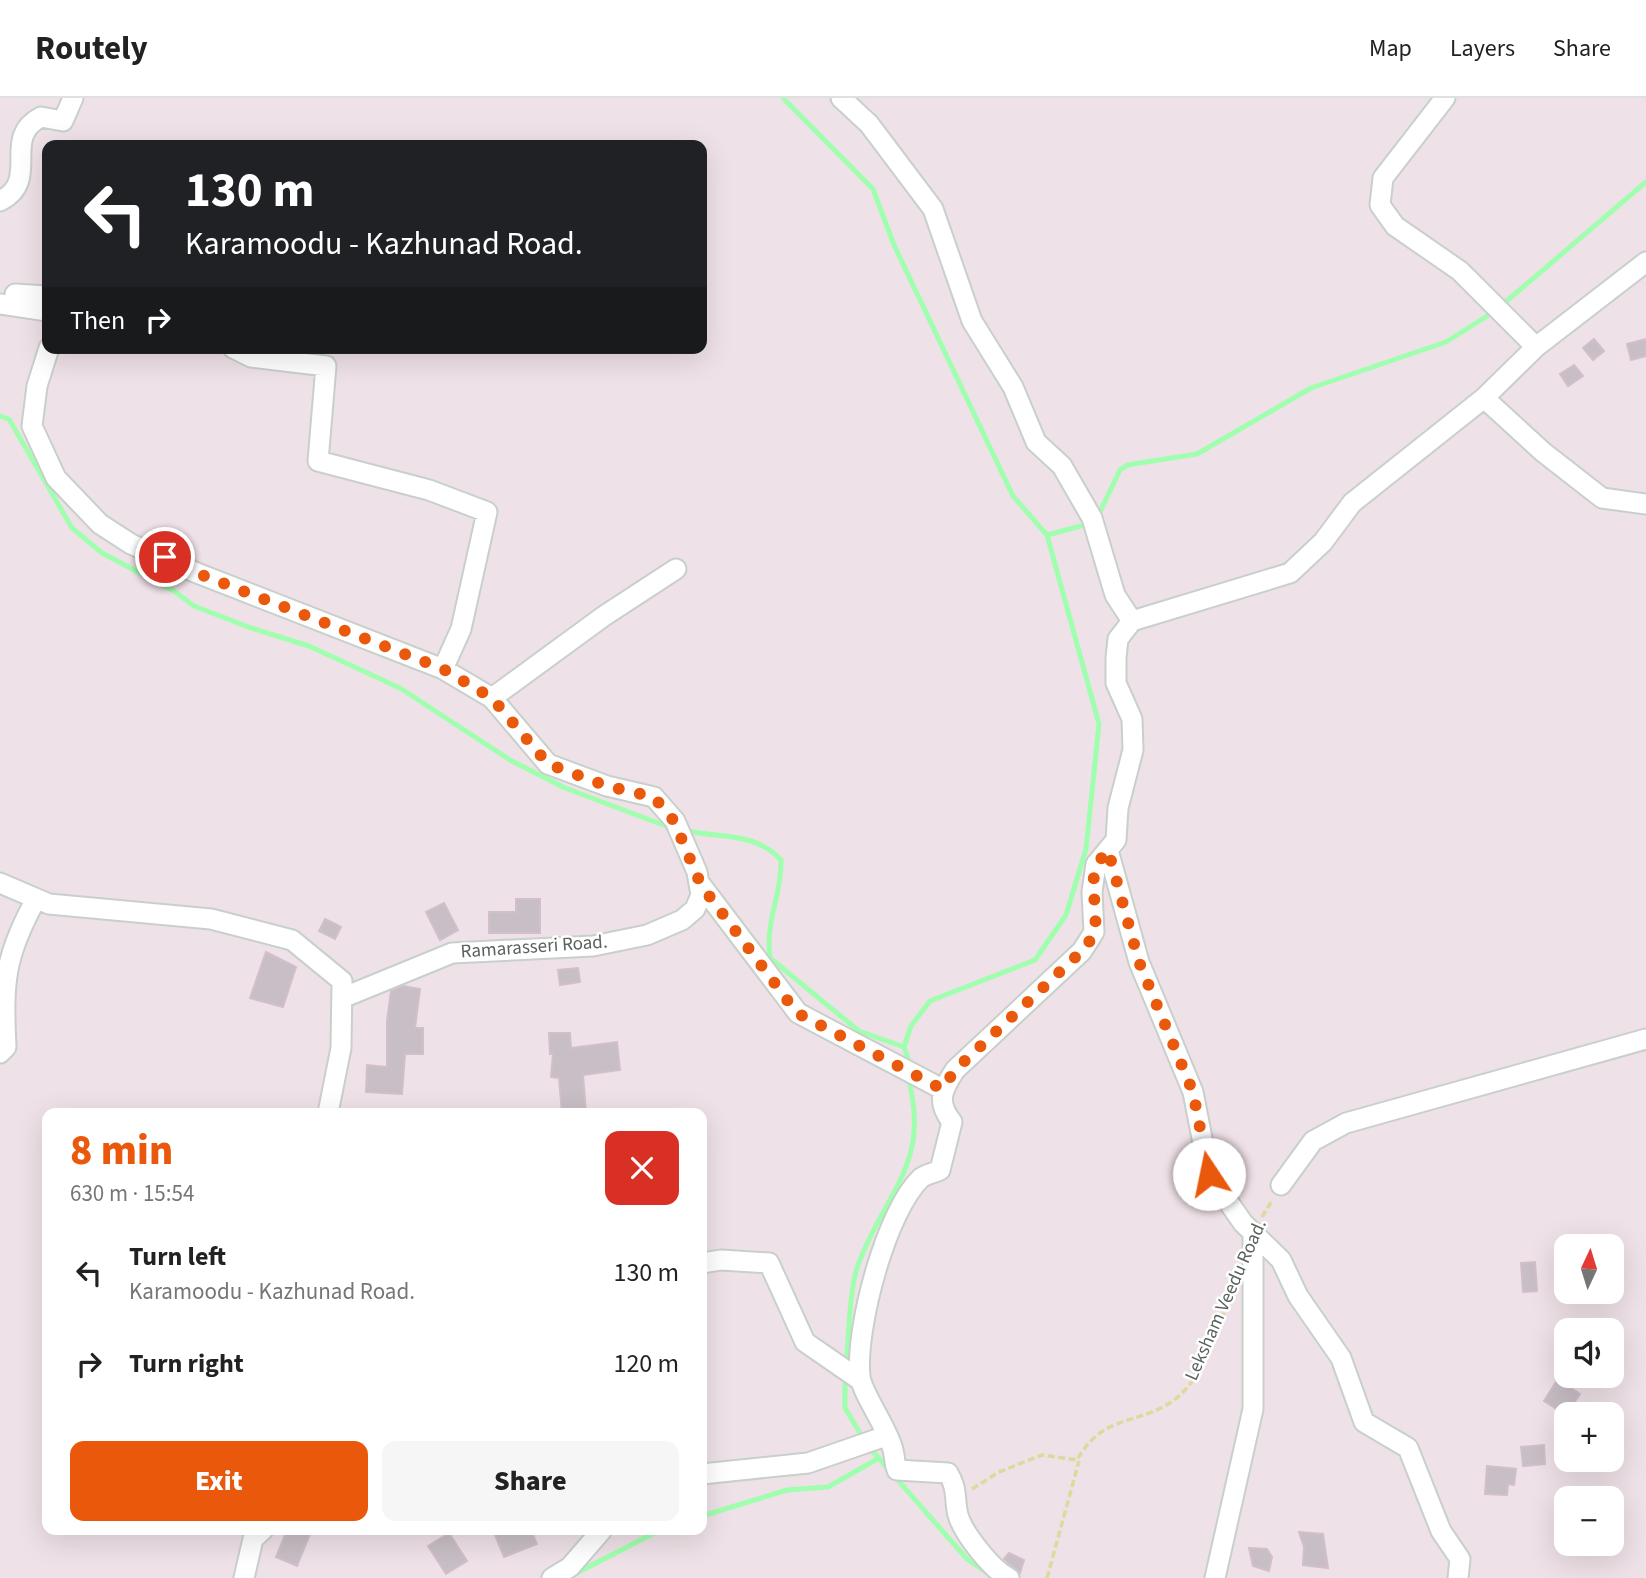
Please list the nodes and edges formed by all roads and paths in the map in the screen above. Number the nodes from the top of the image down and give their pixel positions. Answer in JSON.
{"nodes":[{"id":1,"x":73,"y":98,"type":"edge"},
{"id":2,"x":841,"y":98,"type":"edge"},
{"id":3,"x":1445,"y":98,"type":"edge"},
{"id":4,"x":0,"y":201,"type":"edge"},
{"id":5,"x":1646,"y":262,"type":"edge"},
{"id":6,"x":0,"y":293,"type":"edge"},
{"id":7,"x":42,"y":296,"type":"edge"},
{"id":8,"x":0,"y":304,"type":"edge"},
{"id":9,"x":42,"y":310,"type":"edge"},
{"id":10,"x":1536,"y":347,"type":"junction"},
{"id":11,"x":47,"y":354,"type":"edge"},
{"id":12,"x":245,"y":354,"type":"edge"},
{"id":13,"x":1484,"y":398,"type":"junction"},
{"id":14,"x":1646,"y":504,"type":"edge"},
{"id":15,"x":676,"y":569,"type":"dead end"},
{"id":16,"x":1132,"y":621,"type":"junction"},
{"id":17,"x":443,"y":669,"type":"junction"},
{"id":18,"x":492,"y":698,"type":"junction"},
{"id":19,"x":1108,"y":850,"type":"junction"},
{"id":20,"x":0,"y":883,"type":"edge"},
{"id":21,"x":701,"y":885,"type":"junction"},
{"id":22,"x":36,"y":899,"type":"junction"},
{"id":23,"x":341,"y":999,"type":"junction"},
{"id":24,"x":1646,"y":1039,"type":"edge"},
{"id":25,"x":0,"y":1053,"type":"edge"},
{"id":26,"x":942,"y":1089,"type":"junction"},
{"id":27,"x":329,"y":1108,"type":"edge"},
{"id":28,"x":1281,"y":1185,"type":"joint"},
{"id":29,"x":1253,"y":1232,"type":"junction"},
{"id":30,"x":707,"y":1262,"type":"edge"},
{"id":31,"x":1238,"y":1276,"type":"dead end"},
{"id":32,"x":860,"y":1380,"type":"junction"},
{"id":33,"x":886,"y":1436,"type":"junction"},
{"id":34,"x":1079,"y":1461,"type":"dead end"},
{"id":35,"x":707,"y":1473,"type":"edge"},
{"id":36,"x":958,"y":1496,"type":"junction"},
{"id":37,"x":257,"y":1535,"type":"edge"},
{"id":38,"x":598,"y":1535,"type":"edge"},
{"id":39,"x":244,"y":1578,"type":"edge"},
{"id":40,"x":552,"y":1578,"type":"edge"},
{"id":41,"x":1009,"y":1578,"type":"edge"},
{"id":42,"x":1047,"y":1578,"type":"edge"},
{"id":43,"x":1215,"y":1578,"type":"edge"},
{"id":44,"x":1458,"y":1578,"type":"edge"}],
"edges":[{"from":1,"to":4,"type":"street"},
{"from":2,"to":16,"type":"street"},
{"from":3,"to":10,"type":"street"},
{"from":5,"to":10,"type":"street"},
{"from":6,"to":7,"type":"street"},
{"from":8,"to":9,"type":"street"},
{"from":10,"to":13,"type":"street"},
{"from":11,"to":17,"type":"street"},
{"from":12,"to":17,"type":"street"},
{"from":13,"to":14,"type":"street"},
{"from":13,"to":16,"type":"street"},
{"from":15,"to":18,"type":"street"},
{"from":16,"to":19,"type":"street"},
{"from":17,"to":18,"type":"street"},
{"from":18,"to":21,"type":"street"},
{"from":19,"to":26,"type":"street"},
{"from":19,"to":29,"type":"street"},
{"from":20,"to":22,"type":"street"},
{"from":21,"to":23,"type":"street","name":"Ramarasseri Road."},
{"from":21,"to":26,"type":"street"},
{"from":22,"to":23,"type":"street"},
{"from":22,"to":25,"type":"street"},
{"from":23,"to":27,"type":"street"},
{"from":24,"to":28,"type":"street"},
{"from":26,"to":32,"type":"street"},
{"from":28,"to":29,"type":"path","name":"Leksham Veedu Road."},
{"from":29,"to":43,"type":"street"},
{"from":29,"to":44,"type":"street"},
{"from":30,"to":32,"type":"street"},
{"from":31,"to":36,"type":"path","name":"Leksham Veedu Road."},
{"from":32,"to":33,"type":"street"},
{"from":33,"to":35,"type":"street"},
{"from":33,"to":36,"type":"street"},
{"from":34,"to":42,"type":"path"},
{"from":36,"to":41,"type":"street"},
{"from":37,"to":39,"type":"street"},
{"from":38,"to":40,"type":"street"}]}
